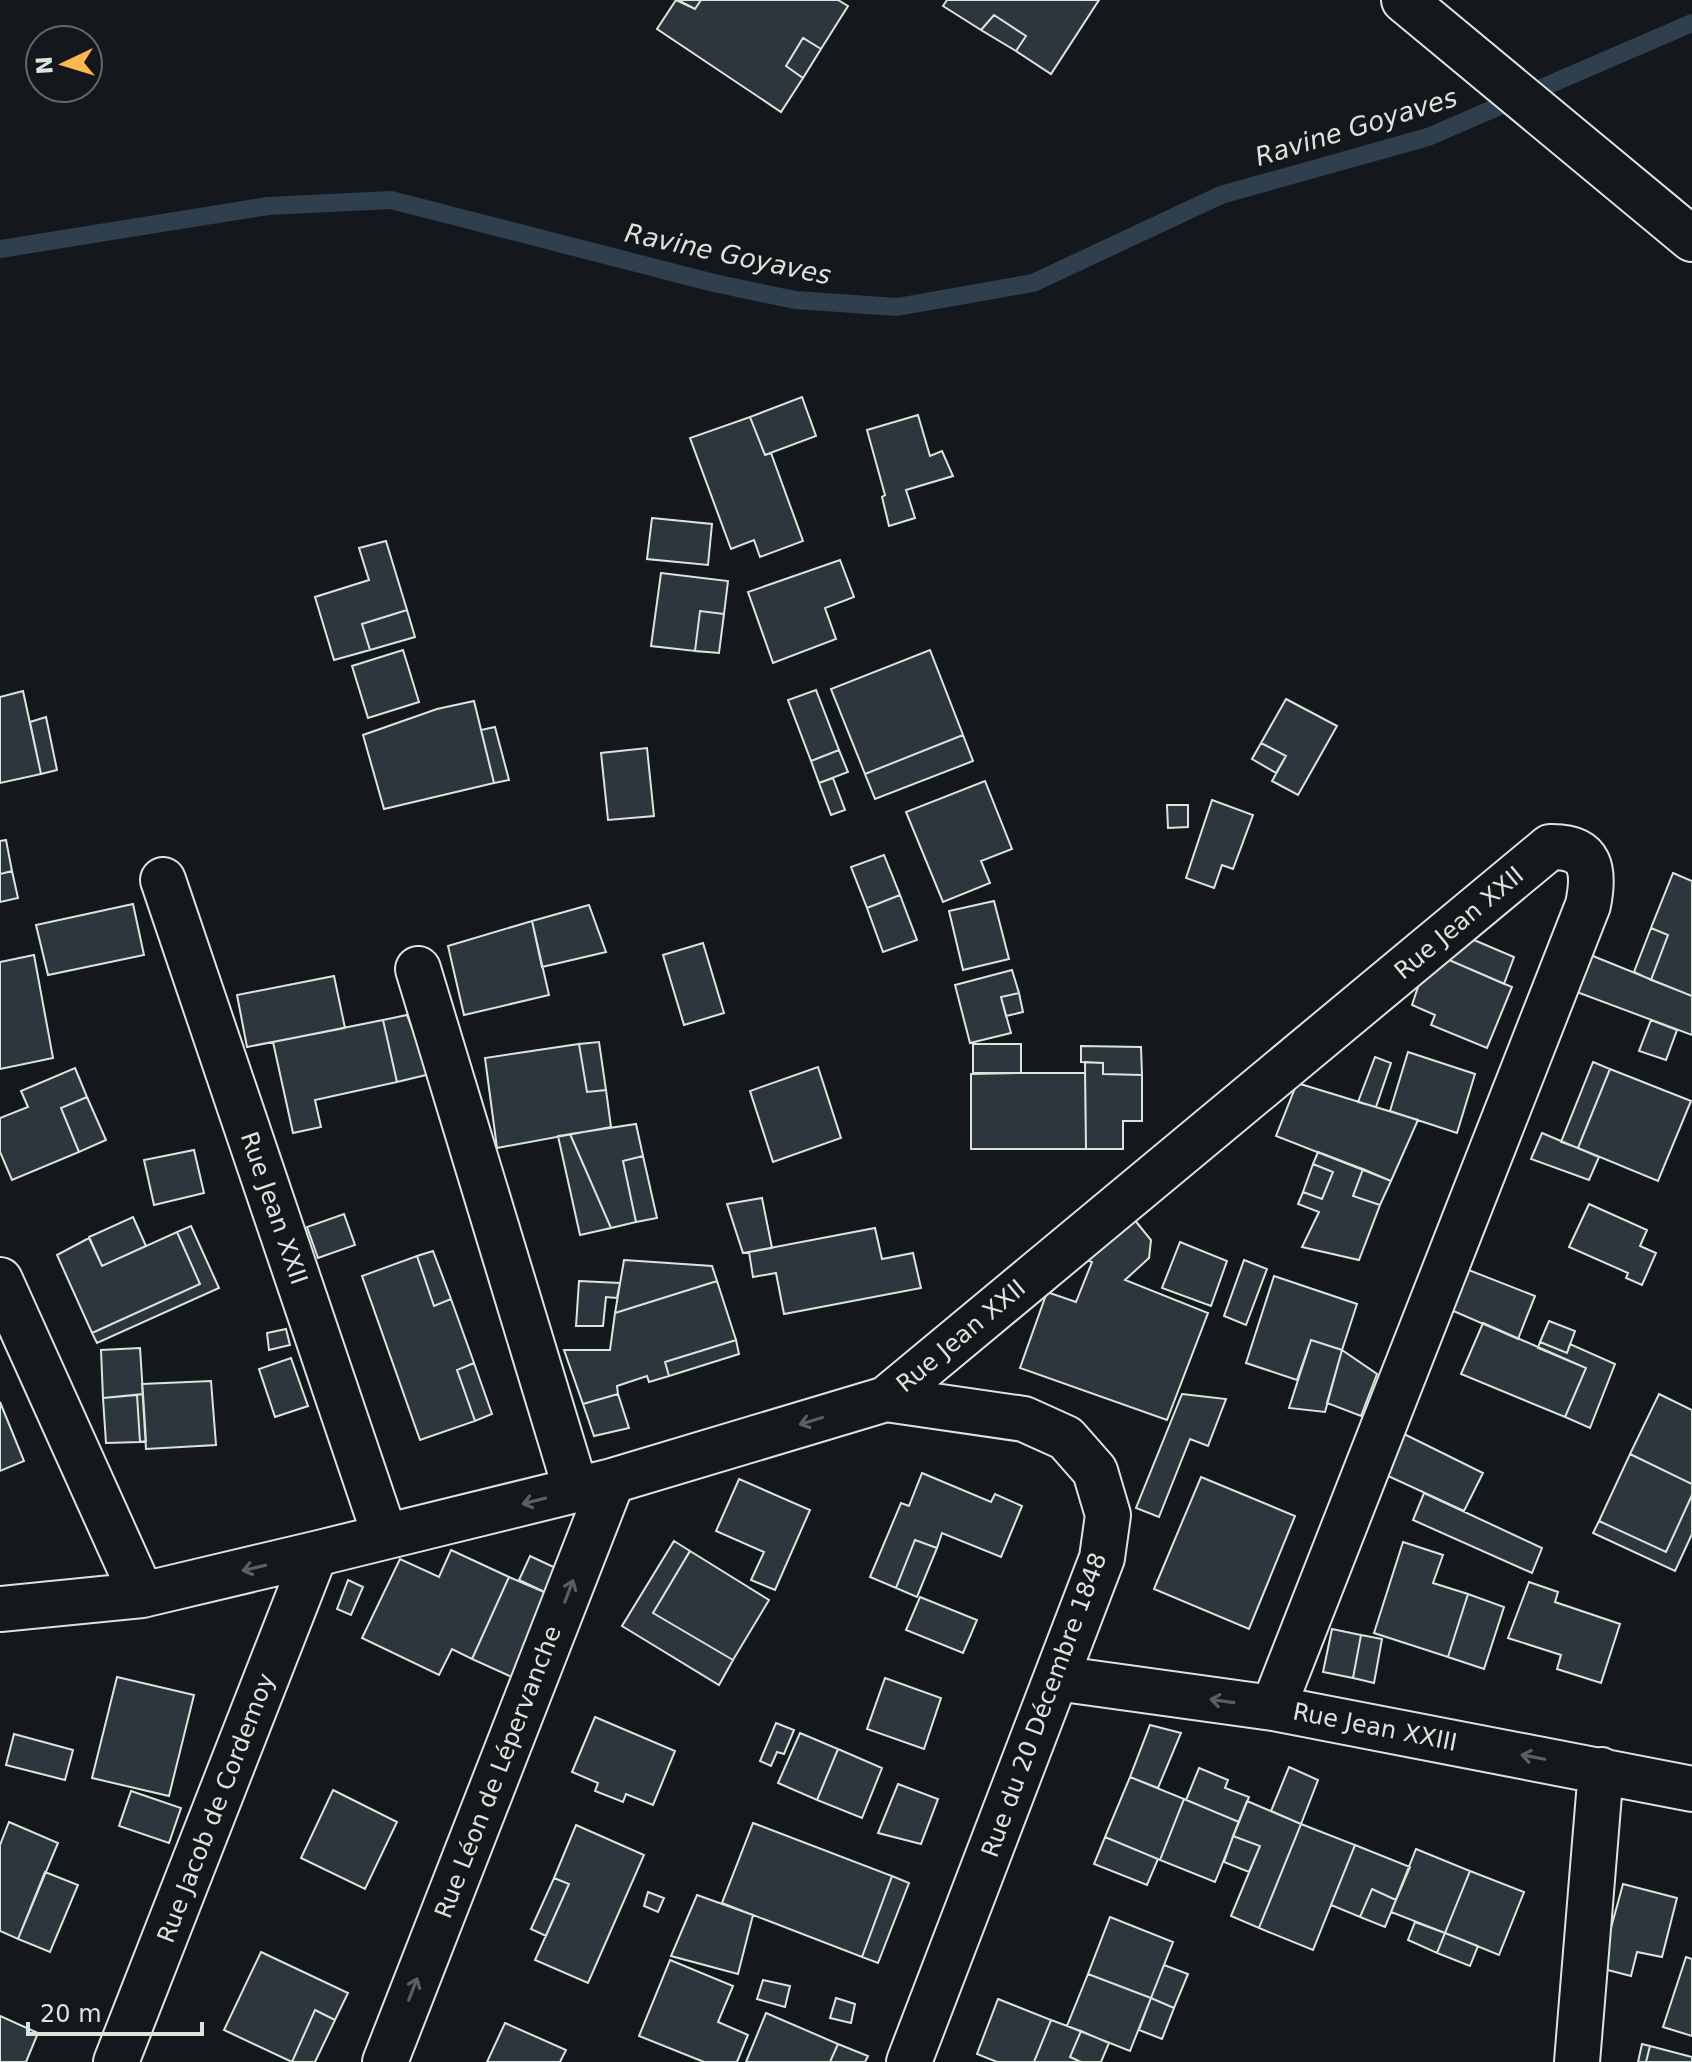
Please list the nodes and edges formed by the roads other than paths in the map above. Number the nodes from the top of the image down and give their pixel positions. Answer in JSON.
{"nodes":[{"id":1,"x":1404,"y":0,"type":"edge"},
{"id":2,"x":1692,"y":239,"type":"edge"},
{"id":3,"x":163,"y":880,"type":"dead end"},
{"id":4,"x":418,"y":969,"type":"dead end"},
{"id":5,"x":0,"y":1280,"type":"edge"},
{"id":6,"x":886,"y":1399,"type":"junction"},
{"id":7,"x":594,"y":1486,"type":"junction"},
{"id":8,"x":385,"y":1536,"type":"junction"},
{"id":9,"x":315,"y":1554,"type":"junction"},
{"id":10,"x":142,"y":1595,"type":"junction"},
{"id":11,"x":2,"y":1616,"type":"edge"},
{"id":12,"x":1056,"y":1678,"type":"junction"},
{"id":13,"x":1273,"y":1708,"type":"junction"},
{"id":14,"x":1601,"y":1770,"type":"junction"},
{"id":15,"x":1692,"y":1789,"type":"edge"},
{"id":16,"x":116,"y":2062,"type":"edge"},
{"id":17,"x":385,"y":2062,"type":"edge"},
{"id":18,"x":909,"y":2062,"type":"edge"},
{"id":19,"x":1577,"y":2062,"type":"edge"}],
"edges":[{"from":1,"to":2,"type":"street"},
{"from":3,"to":8,"type":"street","name":"Rue Jean XXII"},
{"from":4,"to":7,"type":"street"},
{"from":5,"to":10,"type":"street"},
{"from":6,"to":7,"type":"street","name":"Rue Jean XXII","one_way":true},
{"from":6,"to":12,"type":"street","name":"Rue du 20 Décembre 1848"},
{"from":6,"to":13,"type":"street","name":"Rue Jean XXII"},
{"from":7,"to":8,"type":"street","name":"Rue Jean XXII","one_way":true},
{"from":17,"to":7,"type":"street","name":"Rue Léon de Lépervanche","one_way":true},
{"from":8,"to":9,"type":"street","name":"Rue Jean XXII"},
{"from":9,"to":10,"type":"street","name":"Rue Jean XXII","one_way":true},
{"from":9,"to":16,"type":"street","name":"Rue Jacob de Cordemoy"},
{"from":10,"to":11,"type":"street","name":"Rue Jean XXII"},
{"from":13,"to":12,"type":"street","name":"Rue Jean XXIII","one_way":true},
{"from":12,"to":18,"type":"street","name":"Rue du 20 Décembre 1848"},
{"from":14,"to":13,"type":"street","name":"Rue Jean XXIII","one_way":true},
{"from":14,"to":15,"type":"street","name":"Rue Jean XXIII"},
{"from":14,"to":19,"type":"street"}]}
